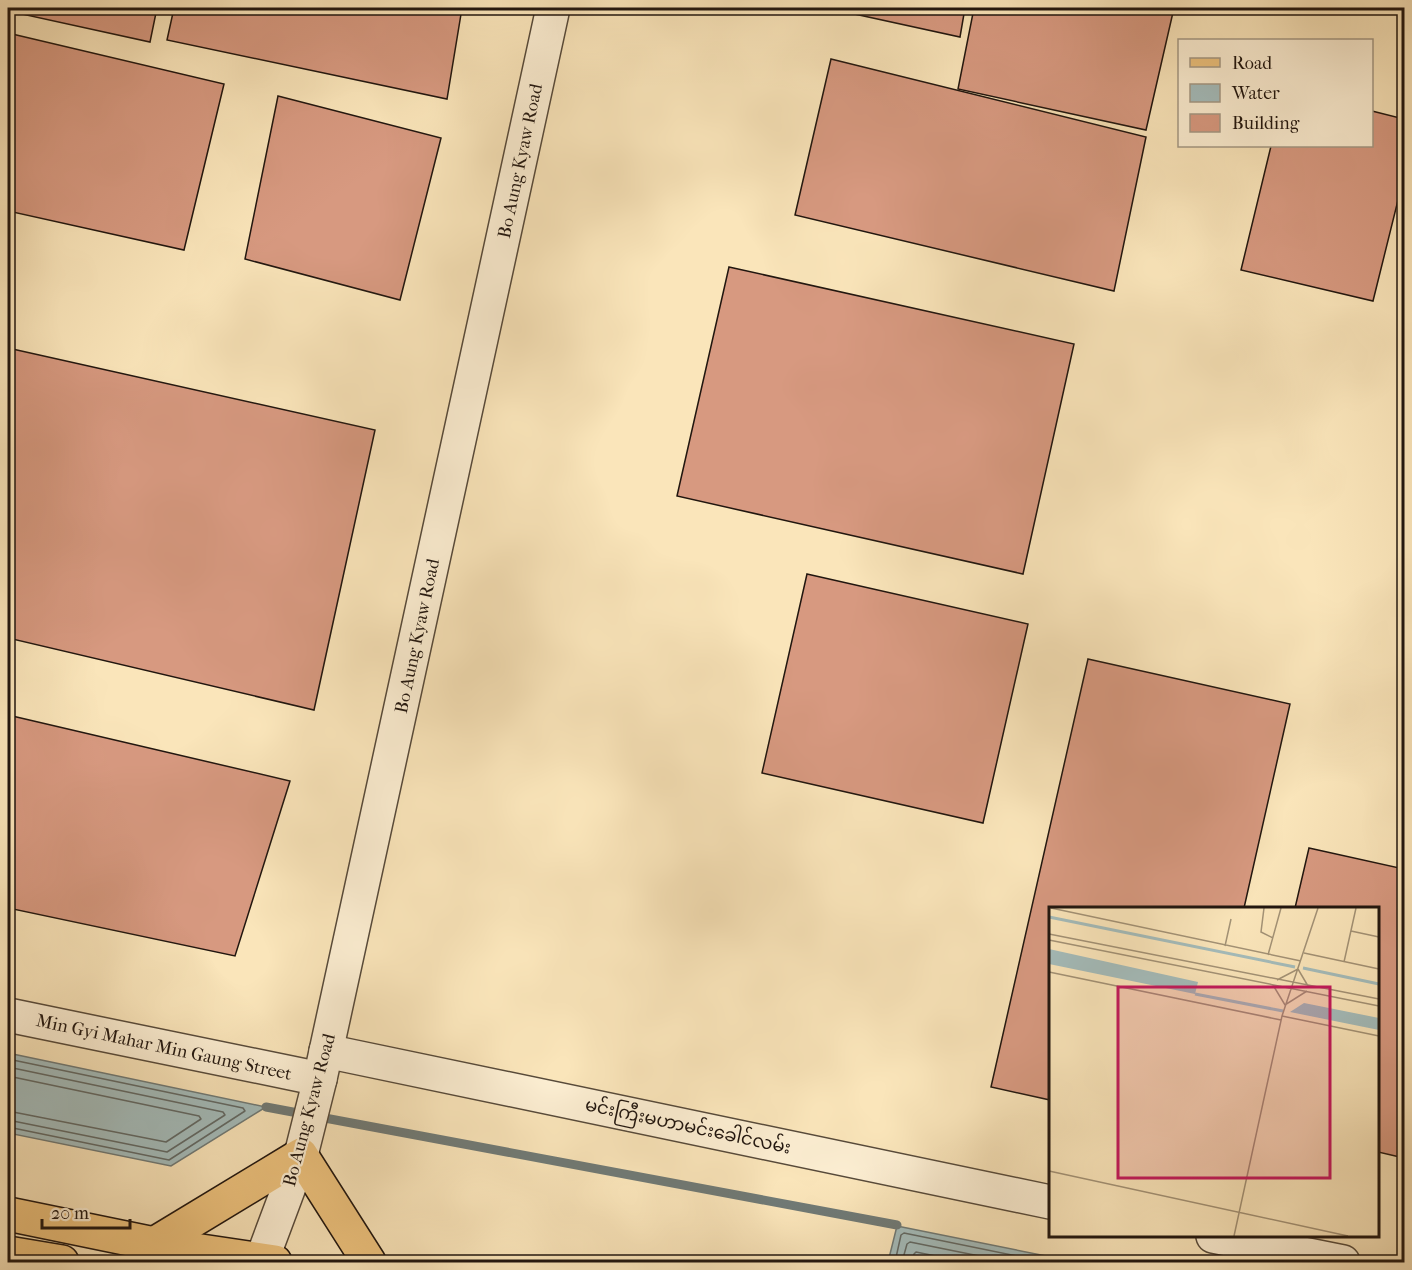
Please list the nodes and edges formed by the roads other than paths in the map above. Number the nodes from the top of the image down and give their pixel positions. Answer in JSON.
{"nodes":[{"id":1,"x":553,"y":8,"type":"edge"},
{"id":2,"x":8,"y":1015,"type":"edge"},
{"id":3,"x":323,"y":1065,"type":"junction"},
{"id":4,"x":301,"y":1155,"type":"junction"},
{"id":5,"x":1049,"y":1202,"type":"edge"},
{"id":6,"x":8,"y":1214,"type":"edge"},
{"id":7,"x":1219,"y":1237,"type":"edge"},
{"id":8,"x":154,"y":1244,"type":"junction"},
{"id":9,"x":8,"y":1253,"type":"edge"},
{"id":10,"x":266,"y":1262,"type":"edge"},
{"id":11,"x":62,"y":1263,"type":"edge"},
{"id":12,"x":369,"y":1263,"type":"edge"},
{"id":13,"x":1343,"y":1263,"type":"edge"}],
"edges":[{"from":1,"to":3,"type":"street","name":"Bo Aung Kyaw Road"},
{"from":2,"to":3,"type":"street","name":"Min Gyi Mahar Min Gaung Street"},
{"from":3,"to":4,"type":"street","name":"Bo Aung Kyaw Road"},
{"from":3,"to":5,"type":"street","name":"မင်းကြီးမဟာမင်းခေါင်လမ်း"},
{"from":4,"to":8,"type":"main road"},
{"from":4,"to":10,"type":"street","name":"Bo Aung Kyaw Road"},
{"from":4,"to":12,"type":"main road"},
{"from":6,"to":8,"type":"main road"},
{"from":7,"to":13,"type":"street"},
{"from":8,"to":10,"type":"main road"},
{"from":9,"to":11,"type":"main road"}]}
